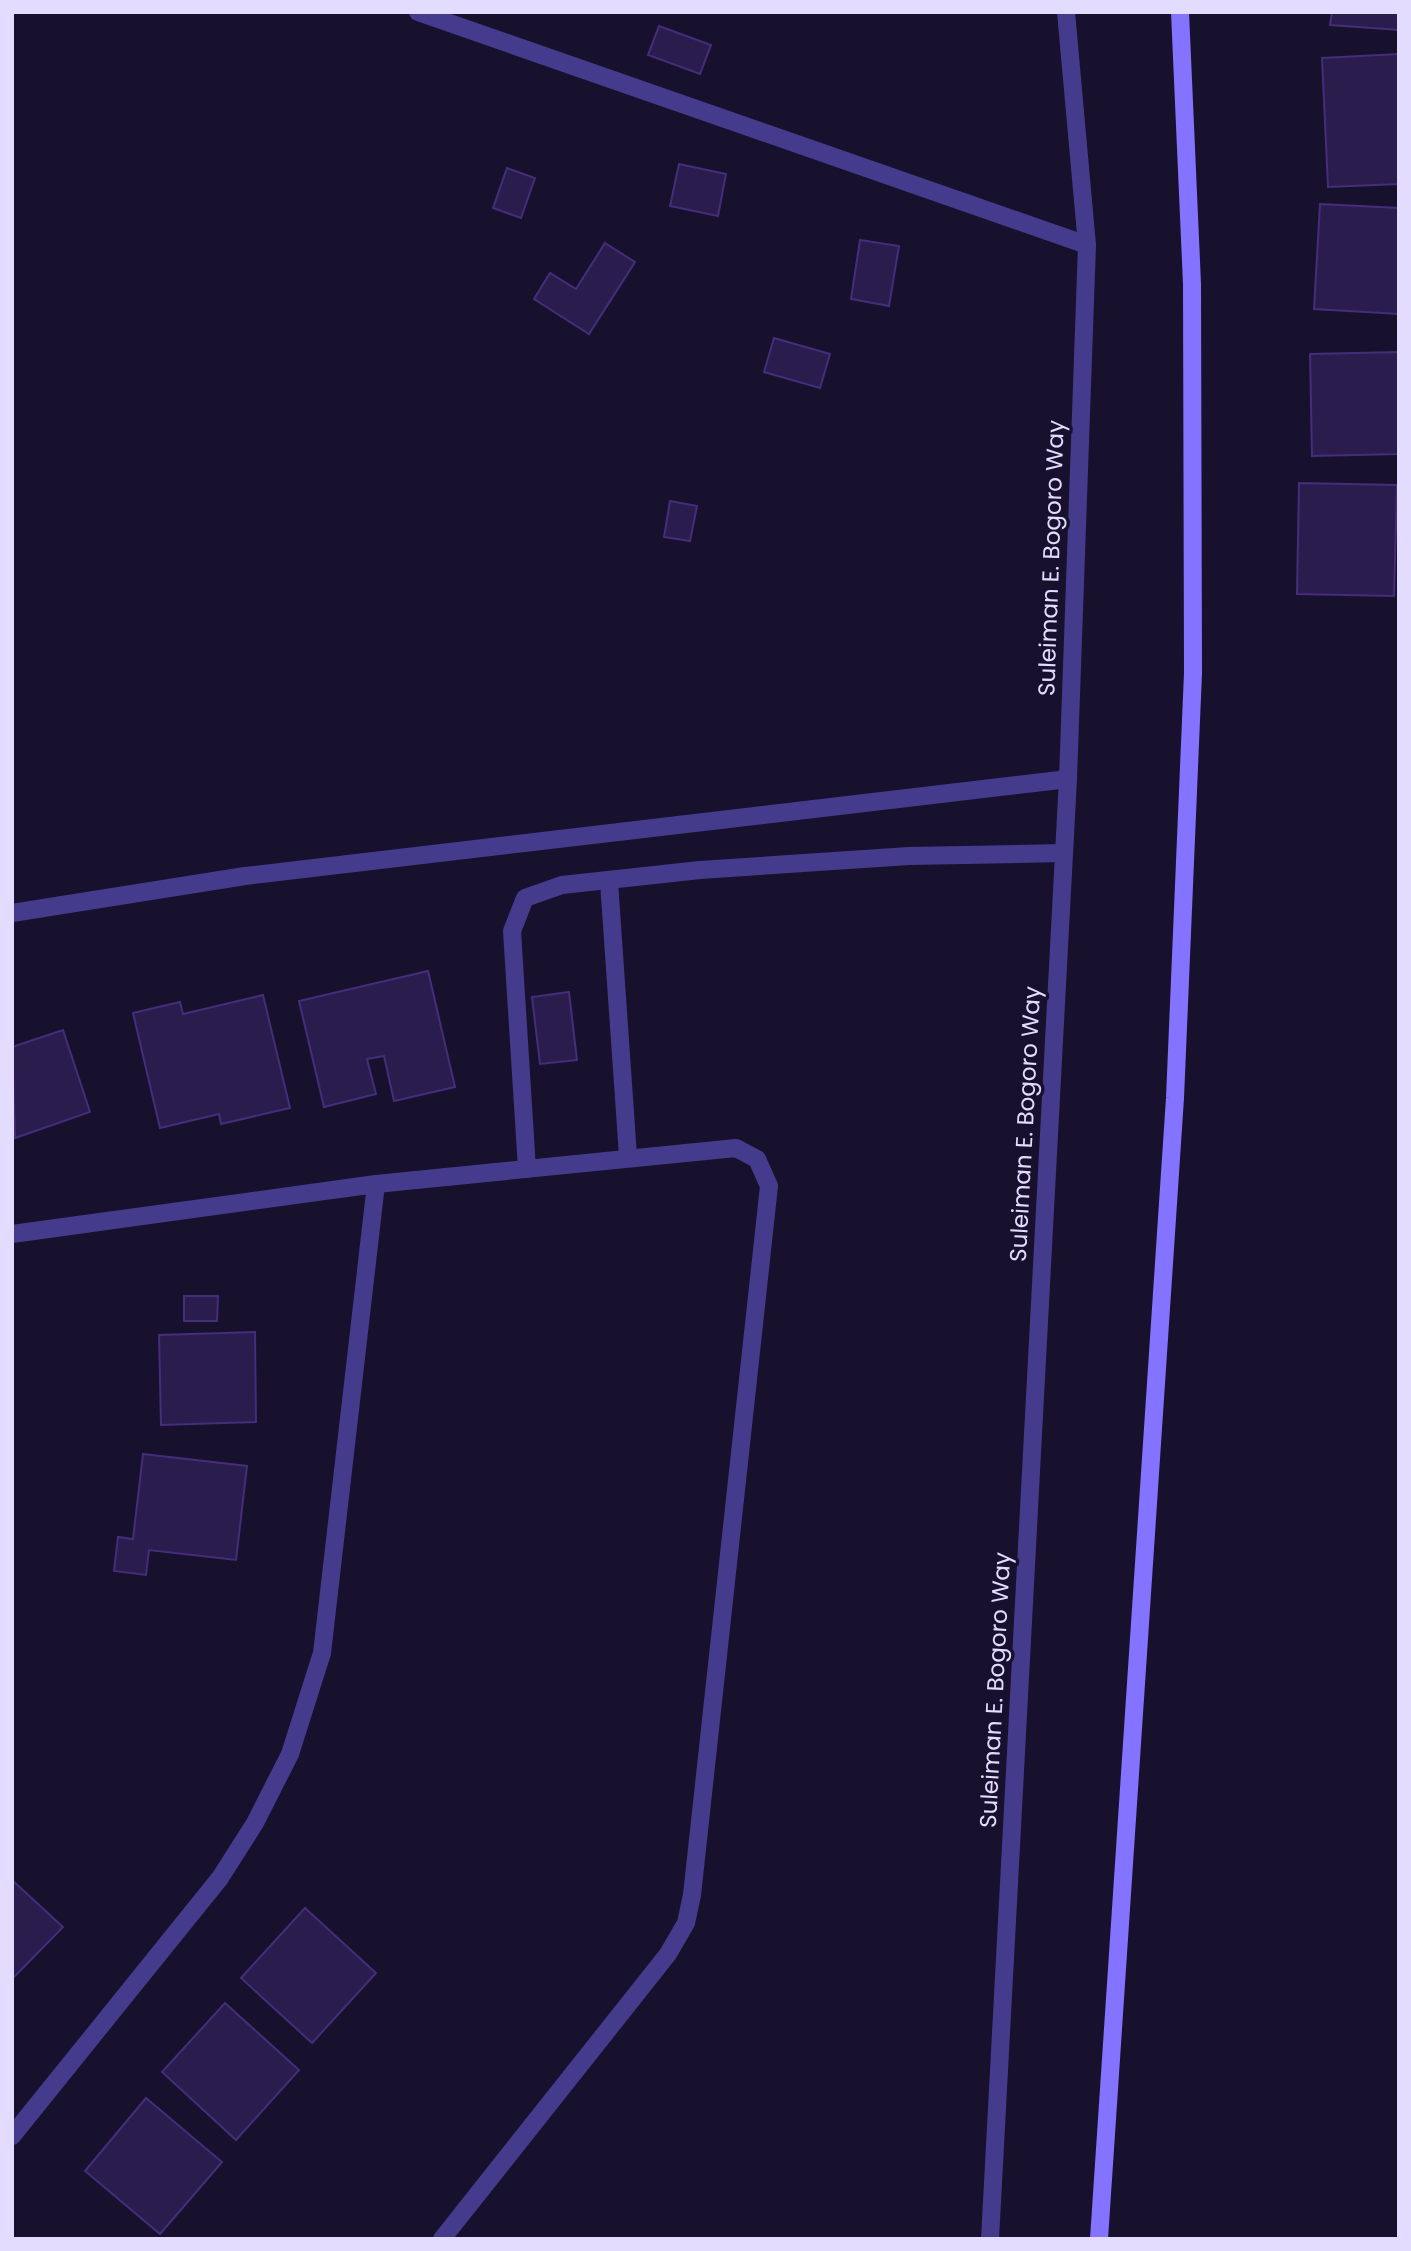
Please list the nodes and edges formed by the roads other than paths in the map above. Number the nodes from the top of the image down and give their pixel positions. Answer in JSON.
{"nodes":[{"id":1,"x":418,"y":12,"type":"edge"},
{"id":2,"x":1066,"y":12,"type":"edge"},
{"id":3,"x":1180,"y":12,"type":"edge"},
{"id":4,"x":1087,"y":245,"type":"junction"},
{"id":5,"x":1068,"y":779,"type":"junction"},
{"id":6,"x":1064,"y":853,"type":"junction"},
{"id":7,"x":610,"y":882,"type":"junction"},
{"id":8,"x":12,"y":913,"type":"edge"},
{"id":9,"x":628,"y":1156,"type":"junction"},
{"id":10,"x":527,"y":1169,"type":"junction"},
{"id":11,"x":376,"y":1184,"type":"junction"},
{"id":12,"x":12,"y":1234,"type":"edge"},
{"id":13,"x":12,"y":2136,"type":"edge"},
{"id":14,"x":442,"y":2239,"type":"edge"},
{"id":15,"x":990,"y":2239,"type":"edge"},
{"id":16,"x":1099,"y":2239,"type":"edge"}],
"edges":[{"from":1,"to":4,"type":"street"},
{"from":2,"to":4,"type":"street","name":"Suleiman E. Bogoro Way"},
{"from":3,"to":16,"type":"main road"},
{"from":4,"to":5,"type":"street","name":"Suleiman E. Bogoro Way"},
{"from":5,"to":6,"type":"street","name":"Suleiman E. Bogoro Way"},
{"from":5,"to":8,"type":"street"},
{"from":6,"to":7,"type":"street"},
{"from":6,"to":15,"type":"street","name":"Suleiman E. Bogoro Way"},
{"from":7,"to":9,"type":"street"},
{"from":7,"to":10,"type":"street"},
{"from":9,"to":10,"type":"street"},
{"from":9,"to":14,"type":"street"},
{"from":10,"to":11,"type":"street"},
{"from":11,"to":12,"type":"street"},
{"from":11,"to":13,"type":"street"}]}
